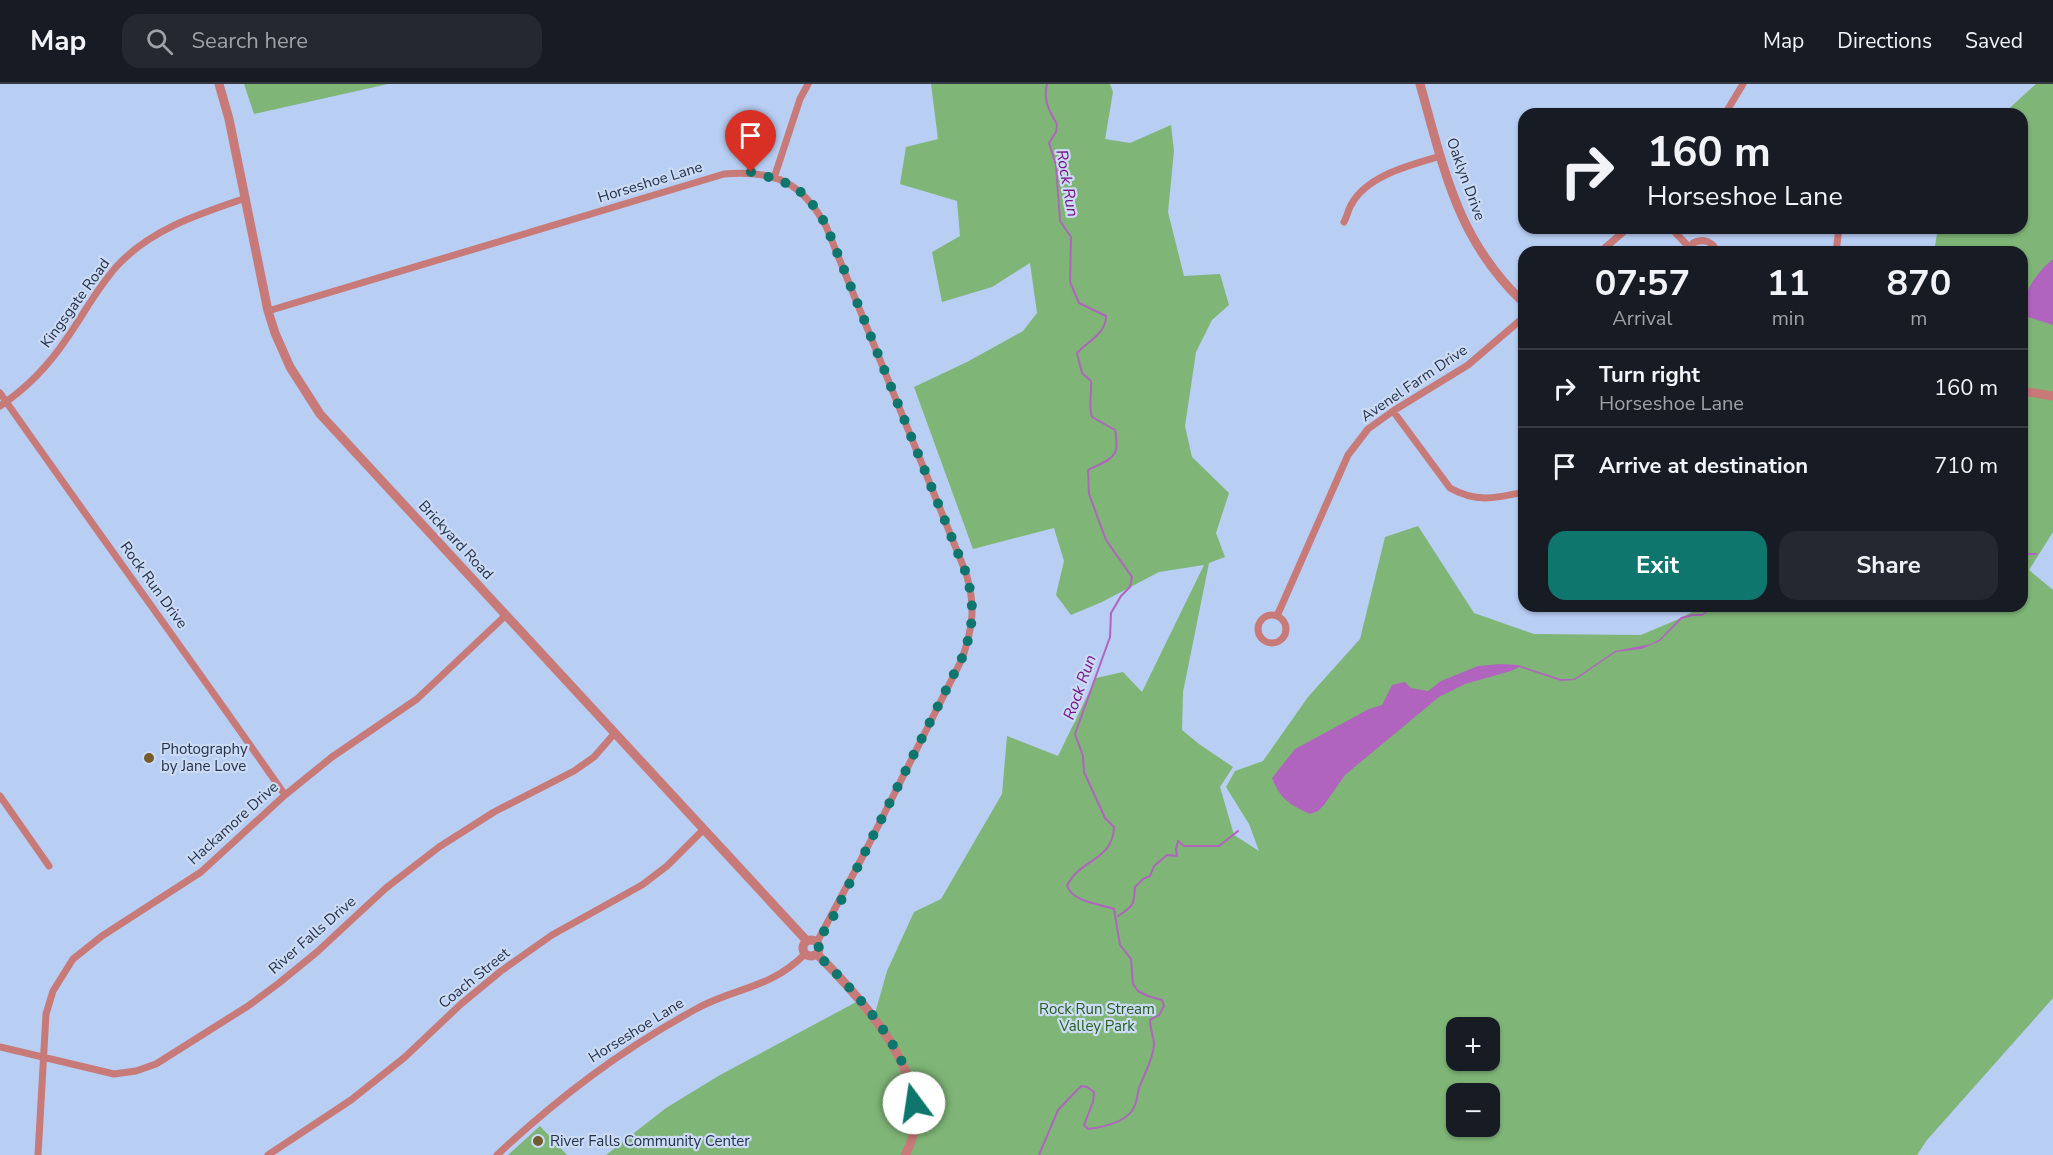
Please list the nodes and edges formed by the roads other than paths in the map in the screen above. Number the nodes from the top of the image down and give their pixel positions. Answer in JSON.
{"nodes":[{"id":1,"x":219,"y":84,"type":"edge"},
{"id":2,"x":808,"y":84,"type":"edge"},
{"id":3,"x":1420,"y":84,"type":"edge"},
{"id":4,"x":1743,"y":84,"type":"edge"},
{"id":5,"x":1729,"y":108,"type":"edge"},
{"id":6,"x":1441,"y":156,"type":"junction"},
{"id":7,"x":774,"y":178,"type":"junction"},
{"id":8,"x":246,"y":198,"type":"junction"},
{"id":9,"x":1344,"y":222,"type":"dead end"},
{"id":10,"x":1621,"y":234,"type":"edge"},
{"id":11,"x":1676,"y":234,"type":"edge"},
{"id":12,"x":1607,"y":246,"type":"edge"},
{"id":13,"x":1685,"y":246,"type":"edge"},
{"id":14,"x":1692,"y":246,"type":"edge"},
{"id":15,"x":1714,"y":246,"type":"edge"},
{"id":16,"x":1518,"y":297,"type":"edge"},
{"id":17,"x":268,"y":311,"type":"junction"},
{"id":18,"x":1518,"y":322,"type":"edge"},
{"id":19,"x":2028,"y":392,"type":"edge"},
{"id":20,"x":0,"y":393,"type":"edge"},
{"id":21,"x":2053,"y":396,"type":"edge"},
{"id":22,"x":3,"y":404,"type":"edge"},
{"id":23,"x":1393,"y":411,"type":"junction"},
{"id":24,"x":1518,"y":493,"type":"edge"},
{"id":25,"x":505,"y":616,"type":"junction"},
{"id":26,"x":1277,"y":616,"type":"junction"},
{"id":27,"x":614,"y":734,"type":"junction"},
{"id":28,"x":285,"y":795,"type":"junction"},
{"id":29,"x":0,"y":796,"type":"edge"},
{"id":30,"x":703,"y":830,"type":"junction"},
{"id":31,"x":49,"y":866,"type":"dead end"},
{"id":32,"x":807,"y":941,"type":"junction"},
{"id":33,"x":817,"y":942,"type":"junction"},
{"id":34,"x":806,"y":954,"type":"junction"},
{"id":35,"x":817,"y":954,"type":"junction"},
{"id":36,"x":0,"y":1047,"type":"edge"},
{"id":37,"x":43,"y":1056,"type":"junction"},
{"id":38,"x":38,"y":1155,"type":"edge"},
{"id":39,"x":268,"y":1155,"type":"edge"},
{"id":40,"x":497,"y":1155,"type":"edge"},
{"id":41,"x":904,"y":1155,"type":"edge"}],
"edges":[{"from":1,"to":8,"type":"street","name":"Brickyard Road"},
{"from":2,"to":7,"type":"street"},
{"from":3,"to":6,"type":"street","name":"Oaklyn Drive"},
{"from":4,"to":5,"type":"street"},
{"from":6,"to":9,"type":"street"},
{"from":6,"to":16,"type":"street","name":"Oaklyn Drive"},
{"from":7,"to":17,"type":"street","name":"Horseshoe Lane"},
{"from":7,"to":33,"type":"street","name":"Horseshoe Lane"},
{"from":8,"to":17,"type":"street","name":"Brickyard Road"},
{"from":8,"to":22,"type":"street","name":"Kingsgate Road"},
{"from":10,"to":12,"type":"street"},
{"from":11,"to":13,"type":"street"},
{"from":14,"to":15,"type":"street"},
{"from":17,"to":25,"type":"street","name":"Brickyard Road"},
{"from":18,"to":23,"type":"street","name":"Avenel Farm Drive"},
{"from":19,"to":21,"type":"street"},
{"from":20,"to":22,"type":"street","name":"Rock Run Drive"},
{"from":22,"to":28,"type":"street","name":"Rock Run Drive"},
{"from":23,"to":24,"type":"street"},
{"from":23,"to":26,"type":"street","name":"Avenel Farm Drive"},
{"from":25,"to":27,"type":"street","name":"Brickyard Road"},
{"from":25,"to":28,"type":"street","name":"Hackamore Drive"},
{"from":26,"to":26,"type":"street","name":"Avenel Farm Drive"},
{"from":27,"to":30,"type":"street","name":"Brickyard Road"},
{"from":27,"to":37,"type":"street","name":"River Falls Drive"},
{"from":28,"to":37,"type":"street","name":"Hackamore Drive"},
{"from":29,"to":31,"type":"street"},
{"from":30,"to":32,"type":"street","name":"Brickyard Road"},
{"from":30,"to":39,"type":"street","name":"Coach Street"},
{"from":32,"to":33,"type":"street"},
{"from":32,"to":34,"type":"street"},
{"from":33,"to":35,"type":"street"},
{"from":34,"to":35,"type":"street"},
{"from":34,"to":40,"type":"street","name":"Horseshoe Lane"},
{"from":35,"to":41,"type":"street"},
{"from":36,"to":37,"type":"street","name":"River Falls Drive"},
{"from":37,"to":38,"type":"street","name":"Hackamore Drive"}]}
